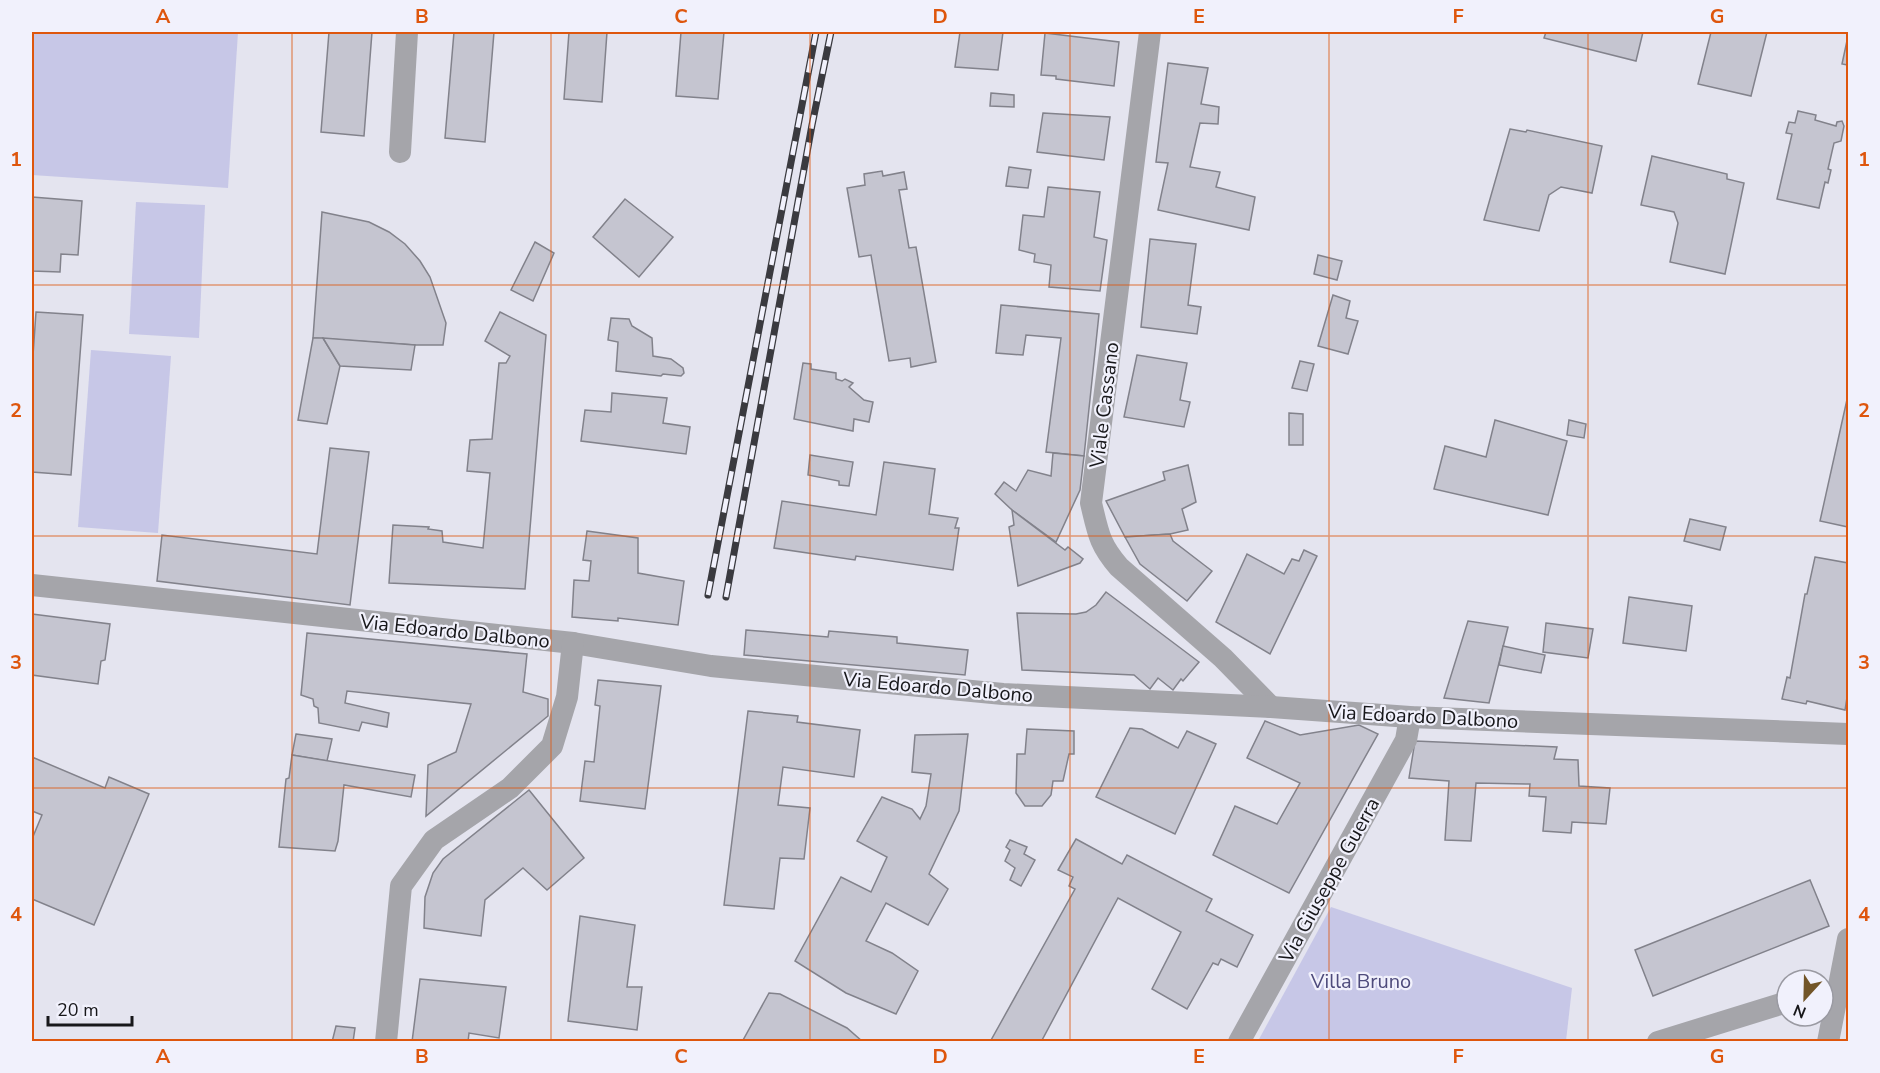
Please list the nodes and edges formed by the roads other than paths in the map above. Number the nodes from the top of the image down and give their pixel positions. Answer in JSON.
{"nodes":[{"id":1,"x":407,"y":32,"type":"edge"},
{"id":2,"x":1150,"y":32,"type":"edge"},
{"id":3,"x":400,"y":152,"type":"dead end"},
{"id":4,"x":32,"y":585,"type":"edge"},
{"id":5,"x":573,"y":644,"type":"junction"},
{"id":6,"x":1271,"y":707,"type":"junction"},
{"id":7,"x":1410,"y":717,"type":"junction"},
{"id":8,"x":1848,"y":734,"type":"edge"},
{"id":9,"x":1848,"y":939,"type":"edge"},
{"id":10,"x":1835,"y":976,"type":"edge"},
{"id":11,"x":1775,"y":1006,"type":"edge"},
{"id":12,"x":386,"y":1041,"type":"edge"},
{"id":13,"x":1239,"y":1041,"type":"edge"},
{"id":14,"x":1658,"y":1041,"type":"edge"}],
"edges":[{"from":1,"to":3,"type":"street"},
{"from":2,"to":6,"type":"street","name":"Viale Cassano"},
{"from":4,"to":5,"type":"street","name":"Via Edoardo Dalbono"},
{"from":5,"to":6,"type":"street","name":"Via Edoardo Dalbono"},
{"from":5,"to":12,"type":"street"},
{"from":6,"to":7,"type":"street","name":"Via Edoardo Dalbono"},
{"from":7,"to":8,"type":"street","name":"Via Edoardo Dalbono"},
{"from":7,"to":13,"type":"street","name":"Via Giuseppe Guerra"},
{"from":9,"to":10,"type":"street"},
{"from":11,"to":14,"type":"street"}]}
